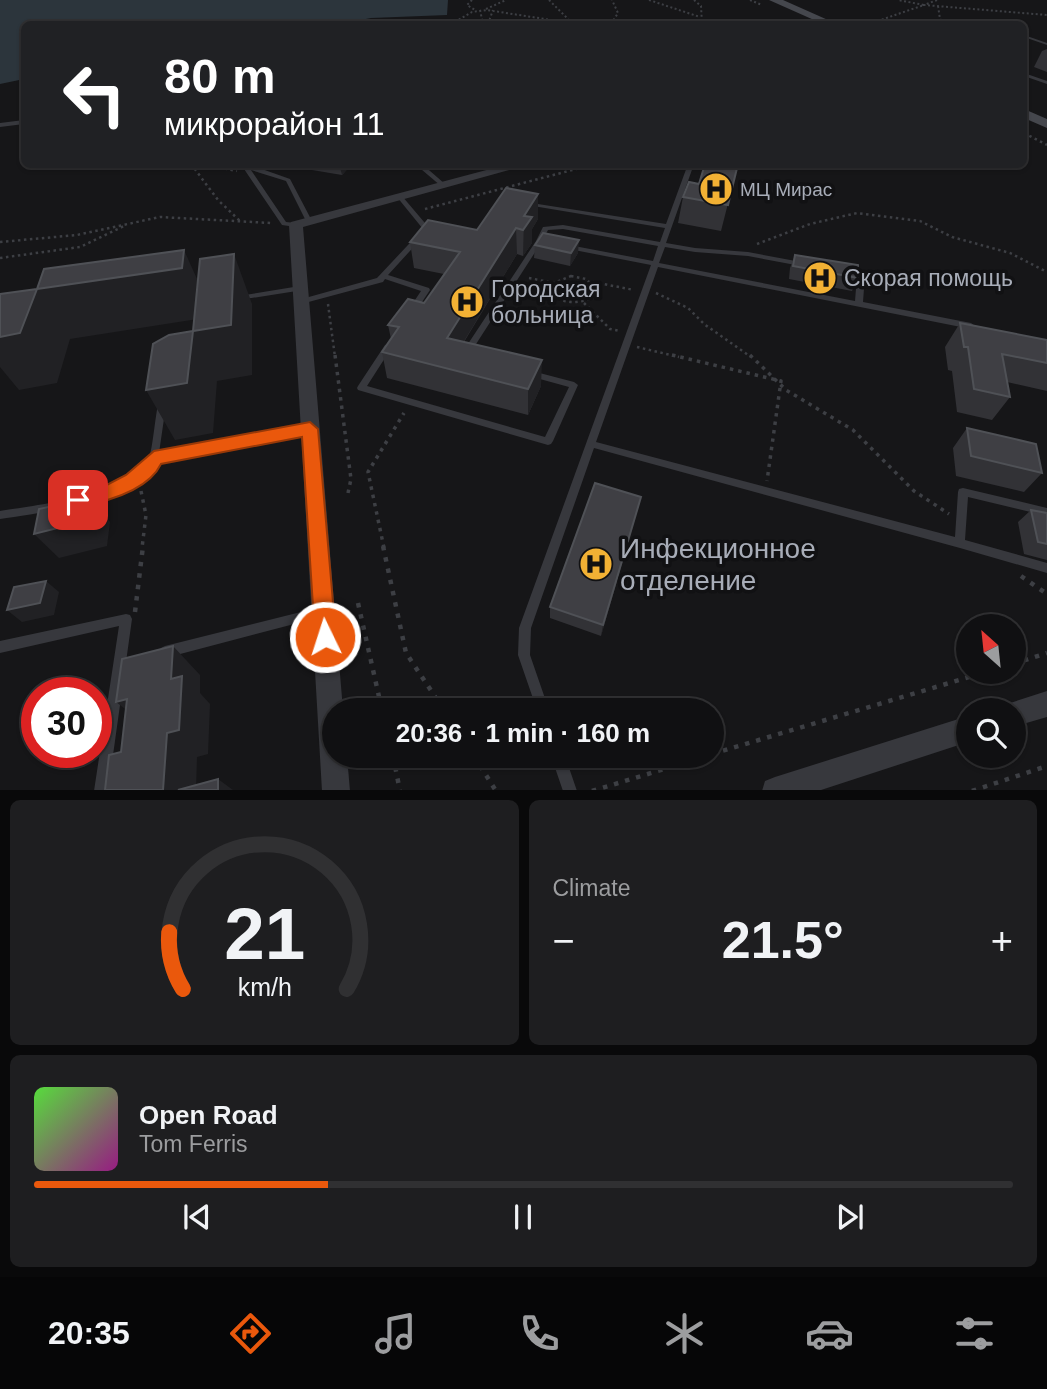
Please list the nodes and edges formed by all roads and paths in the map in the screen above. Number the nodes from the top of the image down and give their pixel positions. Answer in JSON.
{"nodes":[{"id":1,"x":472,"y":0,"type":"edge"},
{"id":2,"x":506,"y":0,"type":"edge"},
{"id":3,"x":549,"y":0,"type":"edge"},
{"id":4,"x":612,"y":0,"type":"edge"},
{"id":5,"x":649,"y":0,"type":"edge"},
{"id":6,"x":694,"y":0,"type":"edge"},
{"id":7,"x":774,"y":0,"type":"edge"},
{"id":8,"x":898,"y":0,"type":"edge"},
{"id":9,"x":937,"y":0,"type":"edge"},
{"id":10,"x":496,"y":5,"type":"junction"},
{"id":11,"x":924,"y":5,"type":"junction"},
{"id":12,"x":938,"y":6,"type":"junction"},
{"id":13,"x":480,"y":10,"type":"junction"},
{"id":14,"x":493,"y":11,"type":"junction"},
{"id":15,"x":1047,"y":15,"type":"edge"},
{"id":16,"x":700,"y":17,"type":"junction"},
{"id":17,"x":458,"y":21,"type":"edge"},
{"id":18,"x":482,"y":21,"type":"edge"},
{"id":19,"x":489,"y":21,"type":"edge"},
{"id":20,"x":556,"y":21,"type":"edge"},
{"id":21,"x":572,"y":21,"type":"edge"},
{"id":22,"x":616,"y":21,"type":"edge"},
{"id":23,"x":701,"y":21,"type":"edge"},
{"id":24,"x":824,"y":21,"type":"edge"},
{"id":25,"x":878,"y":21,"type":"edge"},
{"id":26,"x":942,"y":21,"type":"edge"},
{"id":27,"x":1027,"y":38,"type":"edge"},
{"id":28,"x":1047,"y":44,"type":"edge"},
{"id":29,"x":1027,"y":75,"type":"edge"},
{"id":30,"x":1047,"y":80,"type":"edge"},
{"id":31,"x":1027,"y":107,"type":"edge"},
{"id":32,"x":1027,"y":114,"type":"edge"},
{"id":33,"x":1047,"y":114,"type":"edge"},
{"id":34,"x":21,"y":122,"type":"edge"},
{"id":35,"x":1047,"y":124,"type":"edge"},
{"id":36,"x":0,"y":125,"type":"edge"},
{"id":37,"x":1027,"y":135,"type":"edge"},
{"id":38,"x":1047,"y":145,"type":"edge"},
{"id":39,"x":194,"y":168,"type":"edge"},
{"id":40,"x":223,"y":168,"type":"edge"},
{"id":41,"x":247,"y":168,"type":"edge"},
{"id":42,"x":254,"y":168,"type":"edge"},
{"id":43,"x":423,"y":168,"type":"edge"},
{"id":44,"x":510,"y":168,"type":"edge"},
{"id":45,"x":580,"y":168,"type":"edge"},
{"id":46,"x":689,"y":168,"type":"edge"},
{"id":47,"x":250,"y":173,"type":"junction"},
{"id":48,"x":443,"y":186,"type":"junction"},
{"id":49,"x":400,"y":197,"type":"junction"},
{"id":50,"x":513,"y":201,"type":"edge"},
{"id":51,"x":413,"y":212,"type":"junction"},
{"id":52,"x":241,"y":222,"type":"junction"},
{"id":53,"x":296,"y":223,"type":"junction"},
{"id":54,"x":126,"y":225,"type":"junction"},
{"id":55,"x":667,"y":226,"type":"junction"},
{"id":56,"x":427,"y":229,"type":"junction"},
{"id":57,"x":438,"y":232,"type":"edge"},
{"id":58,"x":538,"y":241,"type":"junction"},
{"id":59,"x":0,"y":242,"type":"edge"},
{"id":60,"x":663,"y":242,"type":"junction"},
{"id":61,"x":552,"y":244,"type":"edge"},
{"id":62,"x":565,"y":246,"type":"edge"},
{"id":63,"x":744,"y":254,"type":"junction"},
{"id":64,"x":0,"y":258,"type":"edge"},
{"id":65,"x":657,"y":264,"type":"junction"},
{"id":66,"x":810,"y":265,"type":"edge"},
{"id":67,"x":832,"y":270,"type":"edge"},
{"id":68,"x":1047,"y":272,"type":"edge"},
{"id":69,"x":517,"y":275,"type":"junction"},
{"id":70,"x":383,"y":276,"type":"junction"},
{"id":71,"x":591,"y":282,"type":"junction"},
{"id":72,"x":554,"y":283,"type":"junction"},
{"id":73,"x":647,"y":291,"type":"junction"},
{"id":74,"x":230,"y":292,"type":"edge"},
{"id":75,"x":301,"y":295,"type":"junction"},
{"id":76,"x":327,"y":295,"type":"junction"},
{"id":77,"x":584,"y":303,"type":"junction"},
{"id":78,"x":859,"y":304,"type":"junction"},
{"id":79,"x":411,"y":313,"type":"edge"},
{"id":80,"x":980,"y":328,"type":"edge"},
{"id":81,"x":632,"y":333,"type":"junction"},
{"id":82,"x":396,"y":335,"type":"edge"},
{"id":83,"x":628,"y":345,"type":"junction"},
{"id":84,"x":477,"y":359,"type":"edge"},
{"id":85,"x":526,"y":372,"type":"edge"},
{"id":86,"x":780,"y":381,"type":"junction"},
{"id":87,"x":168,"y":394,"type":"edge"},
{"id":88,"x":411,"y":403,"type":"junction"},
{"id":89,"x":310,"y":429,"type":"junction"},
{"id":90,"x":592,"y":444,"type":"junction"},
{"id":91,"x":154,"y":458,"type":"junction"},
{"id":92,"x":132,"y":480,"type":"junction"},
{"id":93,"x":766,"y":486,"type":"dead end"},
{"id":94,"x":348,"y":493,"type":"dead end"},
{"id":95,"x":1047,"y":512,"type":"edge"},
{"id":96,"x":0,"y":515,"type":"edge"},
{"id":97,"x":951,"y":515,"type":"dead end"},
{"id":98,"x":960,"y":544,"type":"junction"},
{"id":99,"x":1047,"y":568,"type":"edge"},
{"id":100,"x":358,"y":603,"type":"dead end"},
{"id":101,"x":323,"y":611,"type":"junction"},
{"id":102,"x":126,"y":620,"type":"junction"},
{"id":103,"x":0,"y":647,"type":"edge"},
{"id":104,"x":1047,"y":653,"type":"edge"},
{"id":105,"x":158,"y":654,"type":"edge"},
{"id":106,"x":1026,"y":660,"type":"edge"},
{"id":107,"x":956,"y":681,"type":"edge"},
{"id":108,"x":379,"y":698,"type":"edge"},
{"id":109,"x":436,"y":698,"type":"edge"},
{"id":110,"x":539,"y":698,"type":"edge"},
{"id":111,"x":1047,"y":704,"type":"edge"},
{"id":112,"x":1026,"y":711,"type":"edge"},
{"id":113,"x":956,"y":733,"type":"edge"},
{"id":114,"x":724,"y":750,"type":"edge"},
{"id":115,"x":1047,"y":766,"type":"edge"},
{"id":116,"x":395,"y":768,"type":"edge"},
{"id":117,"x":482,"y":768,"type":"edge"},
{"id":118,"x":562,"y":768,"type":"edge"},
{"id":119,"x":666,"y":768,"type":"edge"},
{"id":120,"x":101,"y":790,"type":"edge"},
{"id":121,"x":336,"y":790,"type":"edge"},
{"id":122,"x":400,"y":790,"type":"edge"},
{"id":123,"x":496,"y":790,"type":"edge"},
{"id":124,"x":570,"y":790,"type":"edge"},
{"id":125,"x":592,"y":790,"type":"edge"},
{"id":126,"x":775,"y":790,"type":"edge"},
{"id":127,"x":972,"y":790,"type":"edge"}],
"edges":[{"from":1,"to":13,"type":"path"},
{"from":2,"to":10,"type":"path"},
{"from":3,"to":21,"type":"path"},
{"from":4,"to":22,"type":"path"},
{"from":5,"to":16,"type":"path"},
{"from":6,"to":16,"type":"path"},
{"from":7,"to":24,"type":"street"},
{"from":8,"to":11,"type":"path"},
{"from":9,"to":11,"type":"path"},
{"from":10,"to":13,"type":"path"},
{"from":10,"to":14,"type":"path"},
{"from":11,"to":12,"type":"path"},
{"from":11,"to":25,"type":"path"},
{"from":12,"to":15,"type":"path"},
{"from":12,"to":26,"type":"path"},
{"from":13,"to":14,"type":"path"},
{"from":13,"to":17,"type":"path"},
{"from":13,"to":18,"type":"path"},
{"from":14,"to":19,"type":"path"},
{"from":14,"to":20,"type":"path"},
{"from":16,"to":23,"type":"path"},
{"from":27,"to":28,"type":"lane"},
{"from":29,"to":30,"type":"lane"},
{"from":31,"to":33,"type":"street"},
{"from":32,"to":35,"type":"street"},
{"from":34,"to":36,"type":"lane"},
{"from":37,"to":38,"type":"path"},
{"from":39,"to":52,"type":"path"},
{"from":40,"to":47,"type":"path"},
{"from":41,"to":47,"type":"lane"},
{"from":42,"to":53,"type":"lane"},
{"from":43,"to":48,"type":"lane"},
{"from":44,"to":48,"type":"street"},
{"from":45,"to":51,"type":"path"},
{"from":46,"to":55,"type":"lane"},
{"from":47,"to":53,"type":"lane"},
{"from":48,"to":49,"type":"street"},
{"from":49,"to":51,"type":"lane"},
{"from":49,"to":53,"type":"street"},
{"from":50,"to":55,"type":"lane"},
{"from":51,"to":56,"type":"lane"},
{"from":52,"to":53,"type":"path"},
{"from":52,"to":54,"type":"path"},
{"from":53,"to":75,"type":"street"},
{"from":54,"to":59,"type":"path"},
{"from":54,"to":64,"type":"path"},
{"from":55,"to":60,"type":"lane"},
{"from":56,"to":57,"type":"lane"},
{"from":56,"to":70,"type":"lane"},
{"from":58,"to":60,"type":"lane"},
{"from":58,"to":61,"type":"lane"},
{"from":58,"to":69,"type":"lane"},
{"from":60,"to":63,"type":"lane"},
{"from":60,"to":65,"type":"lane"},
{"from":62,"to":65,"type":"lane"},
{"from":63,"to":66,"type":"lane"},
{"from":63,"to":68,"type":"path"},
{"from":65,"to":73,"type":"lane"},
{"from":65,"to":78,"type":"lane"},
{"from":67,"to":78,"type":"lane"},
{"from":69,"to":72,"type":"path"},
{"from":69,"to":84,"type":"lane"},
{"from":70,"to":76,"type":"lane"},
{"from":70,"to":79,"type":"lane"},
{"from":71,"to":72,"type":"path"},
{"from":71,"to":73,"type":"path"},
{"from":71,"to":77,"type":"path"},
{"from":72,"to":77,"type":"path"},
{"from":73,"to":81,"type":"lane"},
{"from":73,"to":86,"type":"path"},
{"from":74,"to":75,"type":"lane"},
{"from":75,"to":76,"type":"lane"},
{"from":75,"to":89,"type":"street"},
{"from":76,"to":94,"type":"path"},
{"from":77,"to":81,"type":"path"},
{"from":78,"to":80,"type":"lane"},
{"from":81,"to":83,"type":"lane"},
{"from":82,"to":88,"type":"lane"},
{"from":83,"to":86,"type":"path"},
{"from":83,"to":90,"type":"lane"},
{"from":85,"to":88,"type":"lane"},
{"from":86,"to":93,"type":"path"},
{"from":86,"to":97,"type":"path"},
{"from":87,"to":91,"type":"lane"},
{"from":88,"to":109,"type":"path"},
{"from":89,"to":91,"type":"lane"},
{"from":89,"to":101,"type":"street"},
{"from":90,"to":98,"type":"lane"},
{"from":90,"to":110,"type":"lane"},
{"from":91,"to":92,"type":"lane"},
{"from":92,"to":96,"type":"lane"},
{"from":92,"to":102,"type":"path"},
{"from":95,"to":98,"type":"lane"},
{"from":98,"to":99,"type":"lane"},
{"from":100,"to":108,"type":"path"},
{"from":101,"to":105,"type":"lane"},
{"from":101,"to":121,"type":"street"},
{"from":102,"to":103,"type":"lane"},
{"from":102,"to":120,"type":"lane"},
{"from":104,"to":106,"type":"path"},
{"from":107,"to":114,"type":"path"},
{"from":111,"to":112,"type":"street"},
{"from":113,"to":126,"type":"street"},
{"from":115,"to":127,"type":"path"},
{"from":116,"to":122,"type":"path"},
{"from":117,"to":123,"type":"path"},
{"from":118,"to":124,"type":"lane"},
{"from":119,"to":125,"type":"path"}]}
